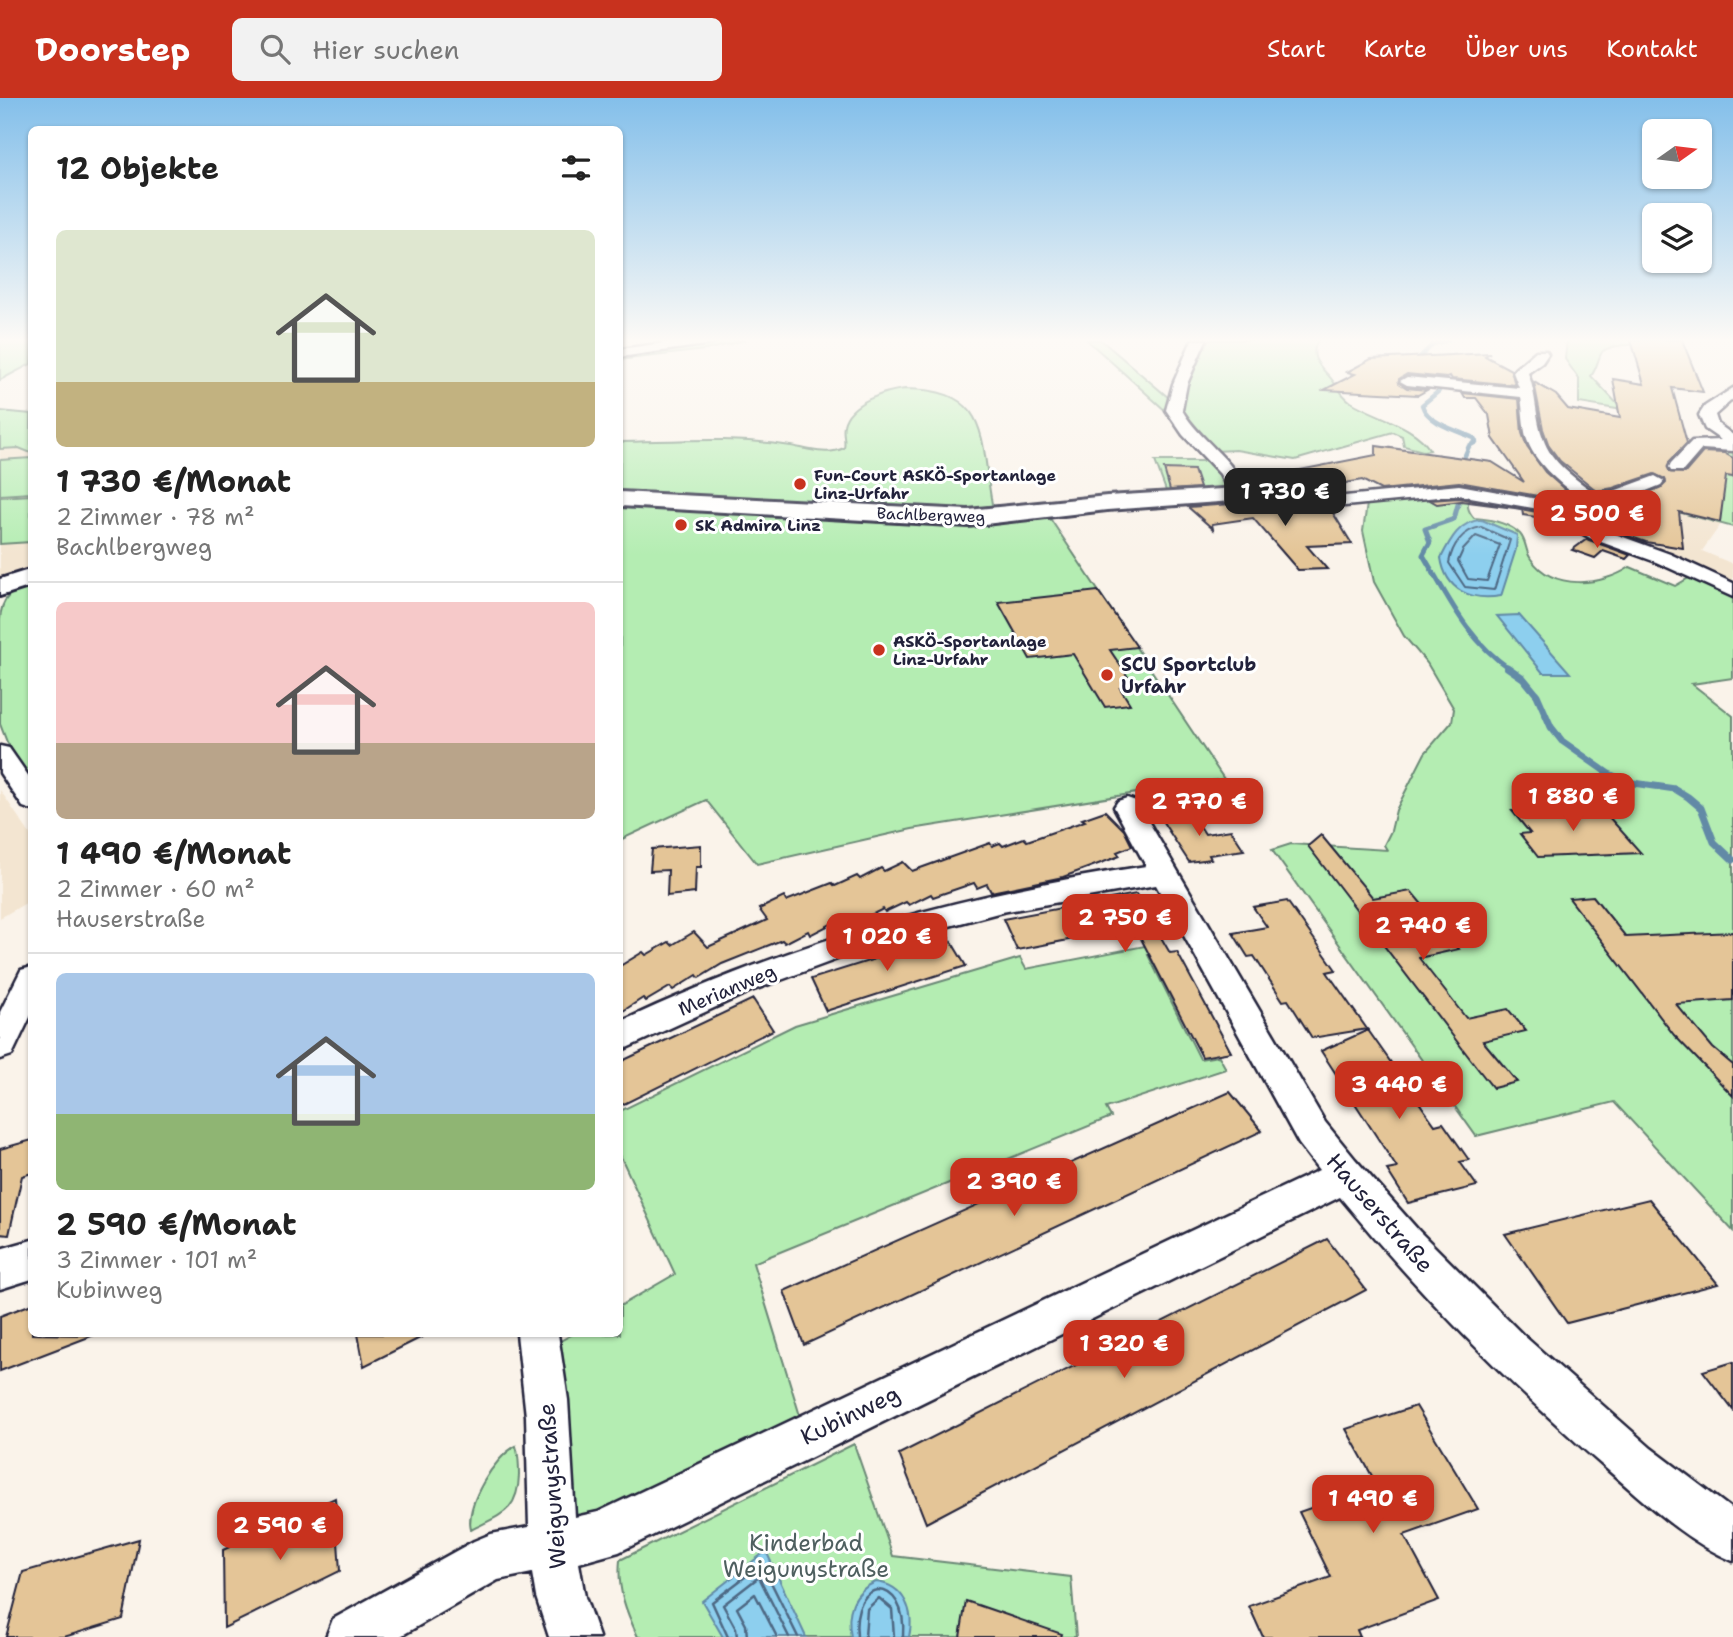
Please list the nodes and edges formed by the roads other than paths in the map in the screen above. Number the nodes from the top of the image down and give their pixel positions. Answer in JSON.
{"nodes":[{"id":1,"x":1175,"y":412,"type":"edge"},
{"id":2,"x":1532,"y":412,"type":"edge"},
{"id":3,"x":1709,"y":412,"type":"edge"},
{"id":4,"x":1729,"y":441,"type":"edge"},
{"id":5,"x":1677,"y":467,"type":"dead end"},
{"id":6,"x":1655,"y":481,"type":"dead end"},
{"id":7,"x":1238,"y":495,"type":"junction"},
{"id":8,"x":623,"y":499,"type":"edge"},
{"id":9,"x":1592,"y":499,"type":"junction"},
{"id":10,"x":1549,"y":506,"type":"junction"},
{"id":11,"x":28,"y":578,"type":"edge"},
{"id":12,"x":0,"y":587,"type":"edge"},
{"id":13,"x":1733,"y":591,"type":"edge"},
{"id":14,"x":0,"y":754,"type":"edge"},
{"id":15,"x":28,"y":795,"type":"edge"},
{"id":16,"x":1127,"y":807,"type":"dead end"},
{"id":17,"x":1165,"y":873,"type":"junction"},
{"id":18,"x":28,"y":987,"type":"edge"},
{"id":19,"x":623,"y":1036,"type":"edge"},
{"id":20,"x":0,"y":1045,"type":"edge"},
{"id":21,"x":1345,"y":1175,"type":"junction"},
{"id":22,"x":28,"y":1260,"type":"edge"},
{"id":23,"x":0,"y":1269,"type":"edge"},
{"id":24,"x":537,"y":1337,"type":"edge"},
{"id":25,"x":1733,"y":1538,"type":"edge"},
{"id":26,"x":552,"y":1544,"type":"junction"},
{"id":27,"x":351,"y":1637,"type":"edge"},
{"id":28,"x":574,"y":1637,"type":"edge"}],
"edges":[{"from":1,"to":7,"type":"street"},
{"from":2,"to":9,"type":"street"},
{"from":3,"to":4,"type":"street"},
{"from":4,"to":5,"type":"street"},
{"from":6,"to":9,"type":"street","name":"Bachlbergweg"},
{"from":7,"to":8,"type":"street","name":"Bachlbergweg"},
{"from":7,"to":10,"type":"street","name":"Bachlbergweg"},
{"from":9,"to":10,"type":"street","name":"Bachlbergweg"},
{"from":10,"to":13,"type":"street"},
{"from":11,"to":12,"type":"street"},
{"from":14,"to":15,"type":"street"},
{"from":16,"to":17,"type":"street","name":"Hauserstraße"},
{"from":17,"to":19,"type":"street","name":"Merianweg"},
{"from":17,"to":21,"type":"street","name":"Hauserstraße"},
{"from":18,"to":20,"type":"street"},
{"from":21,"to":25,"type":"street","name":"Hauserstraße"},
{"from":21,"to":26,"type":"street","name":"Kubinweg"},
{"from":22,"to":23,"type":"street"},
{"from":24,"to":26,"type":"street","name":"Weigunystraße"},
{"from":26,"to":27,"type":"street","name":"Kubinweg"},
{"from":26,"to":28,"type":"street","name":"Weigunystraße"}]}
